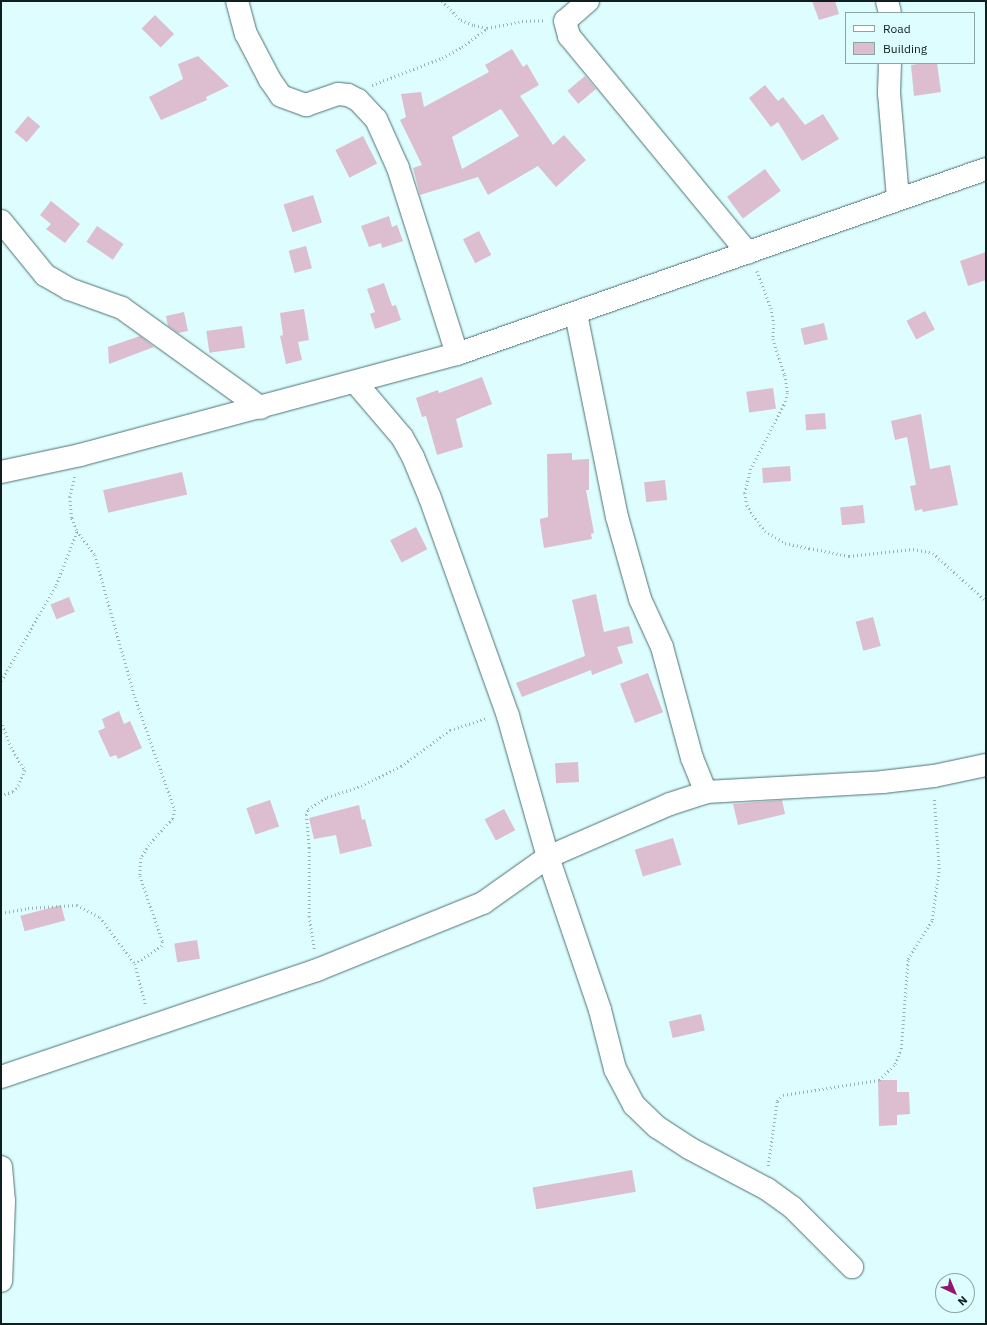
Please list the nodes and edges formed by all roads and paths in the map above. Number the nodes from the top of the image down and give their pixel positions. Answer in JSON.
{"nodes":[{"id":1,"x":237,"y":1,"type":"edge"},
{"id":2,"x":442,"y":1,"type":"edge"},
{"id":3,"x":588,"y":1,"type":"edge"},
{"id":4,"x":887,"y":1,"type":"edge"},
{"id":5,"x":890,"y":12,"type":"edge"},
{"id":6,"x":565,"y":13,"type":"edge"},
{"id":7,"x":487,"y":28,"type":"junction"},
{"id":8,"x":890,"y":64,"type":"edge"},
{"id":9,"x":348,"y":95,"type":"junction"},
{"id":10,"x":986,"y":169,"type":"edge"},
{"id":11,"x":898,"y":198,"type":"junction"},
{"id":12,"x":1,"y":220,"type":"edge"},
{"id":13,"x":750,"y":252,"type":"junction"},
{"id":14,"x":576,"y":314,"type":"junction"},
{"id":15,"x":457,"y":354,"type":"junction"},
{"id":16,"x":356,"y":383,"type":"junction"},
{"id":17,"x":261,"y":408,"type":"junction"},
{"id":18,"x":80,"y":455,"type":"junction"},
{"id":19,"x":1,"y":472,"type":"edge"},
{"id":20,"x":77,"y":531,"type":"junction"},
{"id":21,"x":986,"y":601,"type":"edge"},
{"id":22,"x":1,"y":681,"type":"edge"},
{"id":23,"x":508,"y":716,"type":"junction"},
{"id":24,"x":1,"y":721,"type":"edge"},
{"id":25,"x":986,"y":764,"type":"edge"},
{"id":26,"x":934,"y":776,"type":"junction"},
{"id":27,"x":706,"y":792,"type":"junction"},
{"id":28,"x":1,"y":796,"type":"edge"},
{"id":29,"x":548,"y":857,"type":"junction"},
{"id":30,"x":1,"y":913,"type":"edge"},
{"id":31,"x":135,"y":964,"type":"junction"},
{"id":32,"x":317,"y":970,"type":"junction"},
{"id":33,"x":151,"y":1028,"type":"junction"},
{"id":34,"x":1,"y":1077,"type":"edge"},
{"id":35,"x":1,"y":1167,"type":"edge"},
{"id":36,"x":766,"y":1189,"type":"junction"},
{"id":37,"x":852,"y":1267,"type":"dead end"},
{"id":38,"x":1,"y":1281,"type":"edge"}],
"edges":[{"from":1,"to":9,"type":"street"},
{"from":2,"to":7,"type":"path"},
{"from":3,"to":6,"type":"street"},
{"from":4,"to":5,"type":"street"},
{"from":6,"to":7,"type":"path"},
{"from":6,"to":13,"type":"street"},
{"from":7,"to":9,"type":"path"},
{"from":8,"to":11,"type":"street"},
{"from":9,"to":15,"type":"street"},
{"from":10,"to":11,"type":"street"},
{"from":11,"to":13,"type":"street"},
{"from":12,"to":17,"type":"street"},
{"from":13,"to":14,"type":"street"},
{"from":13,"to":21,"type":"path"},
{"from":14,"to":15,"type":"street"},
{"from":14,"to":27,"type":"street"},
{"from":15,"to":16,"type":"street"},
{"from":16,"to":17,"type":"street"},
{"from":16,"to":23,"type":"street"},
{"from":17,"to":18,"type":"street"},
{"from":18,"to":19,"type":"street"},
{"from":18,"to":20,"type":"path"},
{"from":20,"to":22,"type":"path"},
{"from":20,"to":31,"type":"path"},
{"from":23,"to":29,"type":"street"},
{"from":23,"to":32,"type":"path"},
{"from":24,"to":28,"type":"path"},
{"from":25,"to":26,"type":"street"},
{"from":26,"to":27,"type":"street"},
{"from":26,"to":36,"type":"path"},
{"from":27,"to":29,"type":"street"},
{"from":29,"to":32,"type":"street"},
{"from":29,"to":36,"type":"street"},
{"from":30,"to":31,"type":"path"},
{"from":31,"to":33,"type":"path"},
{"from":32,"to":33,"type":"street"},
{"from":33,"to":34,"type":"street"},
{"from":35,"to":38,"type":"street"},
{"from":36,"to":37,"type":"street"}]}
